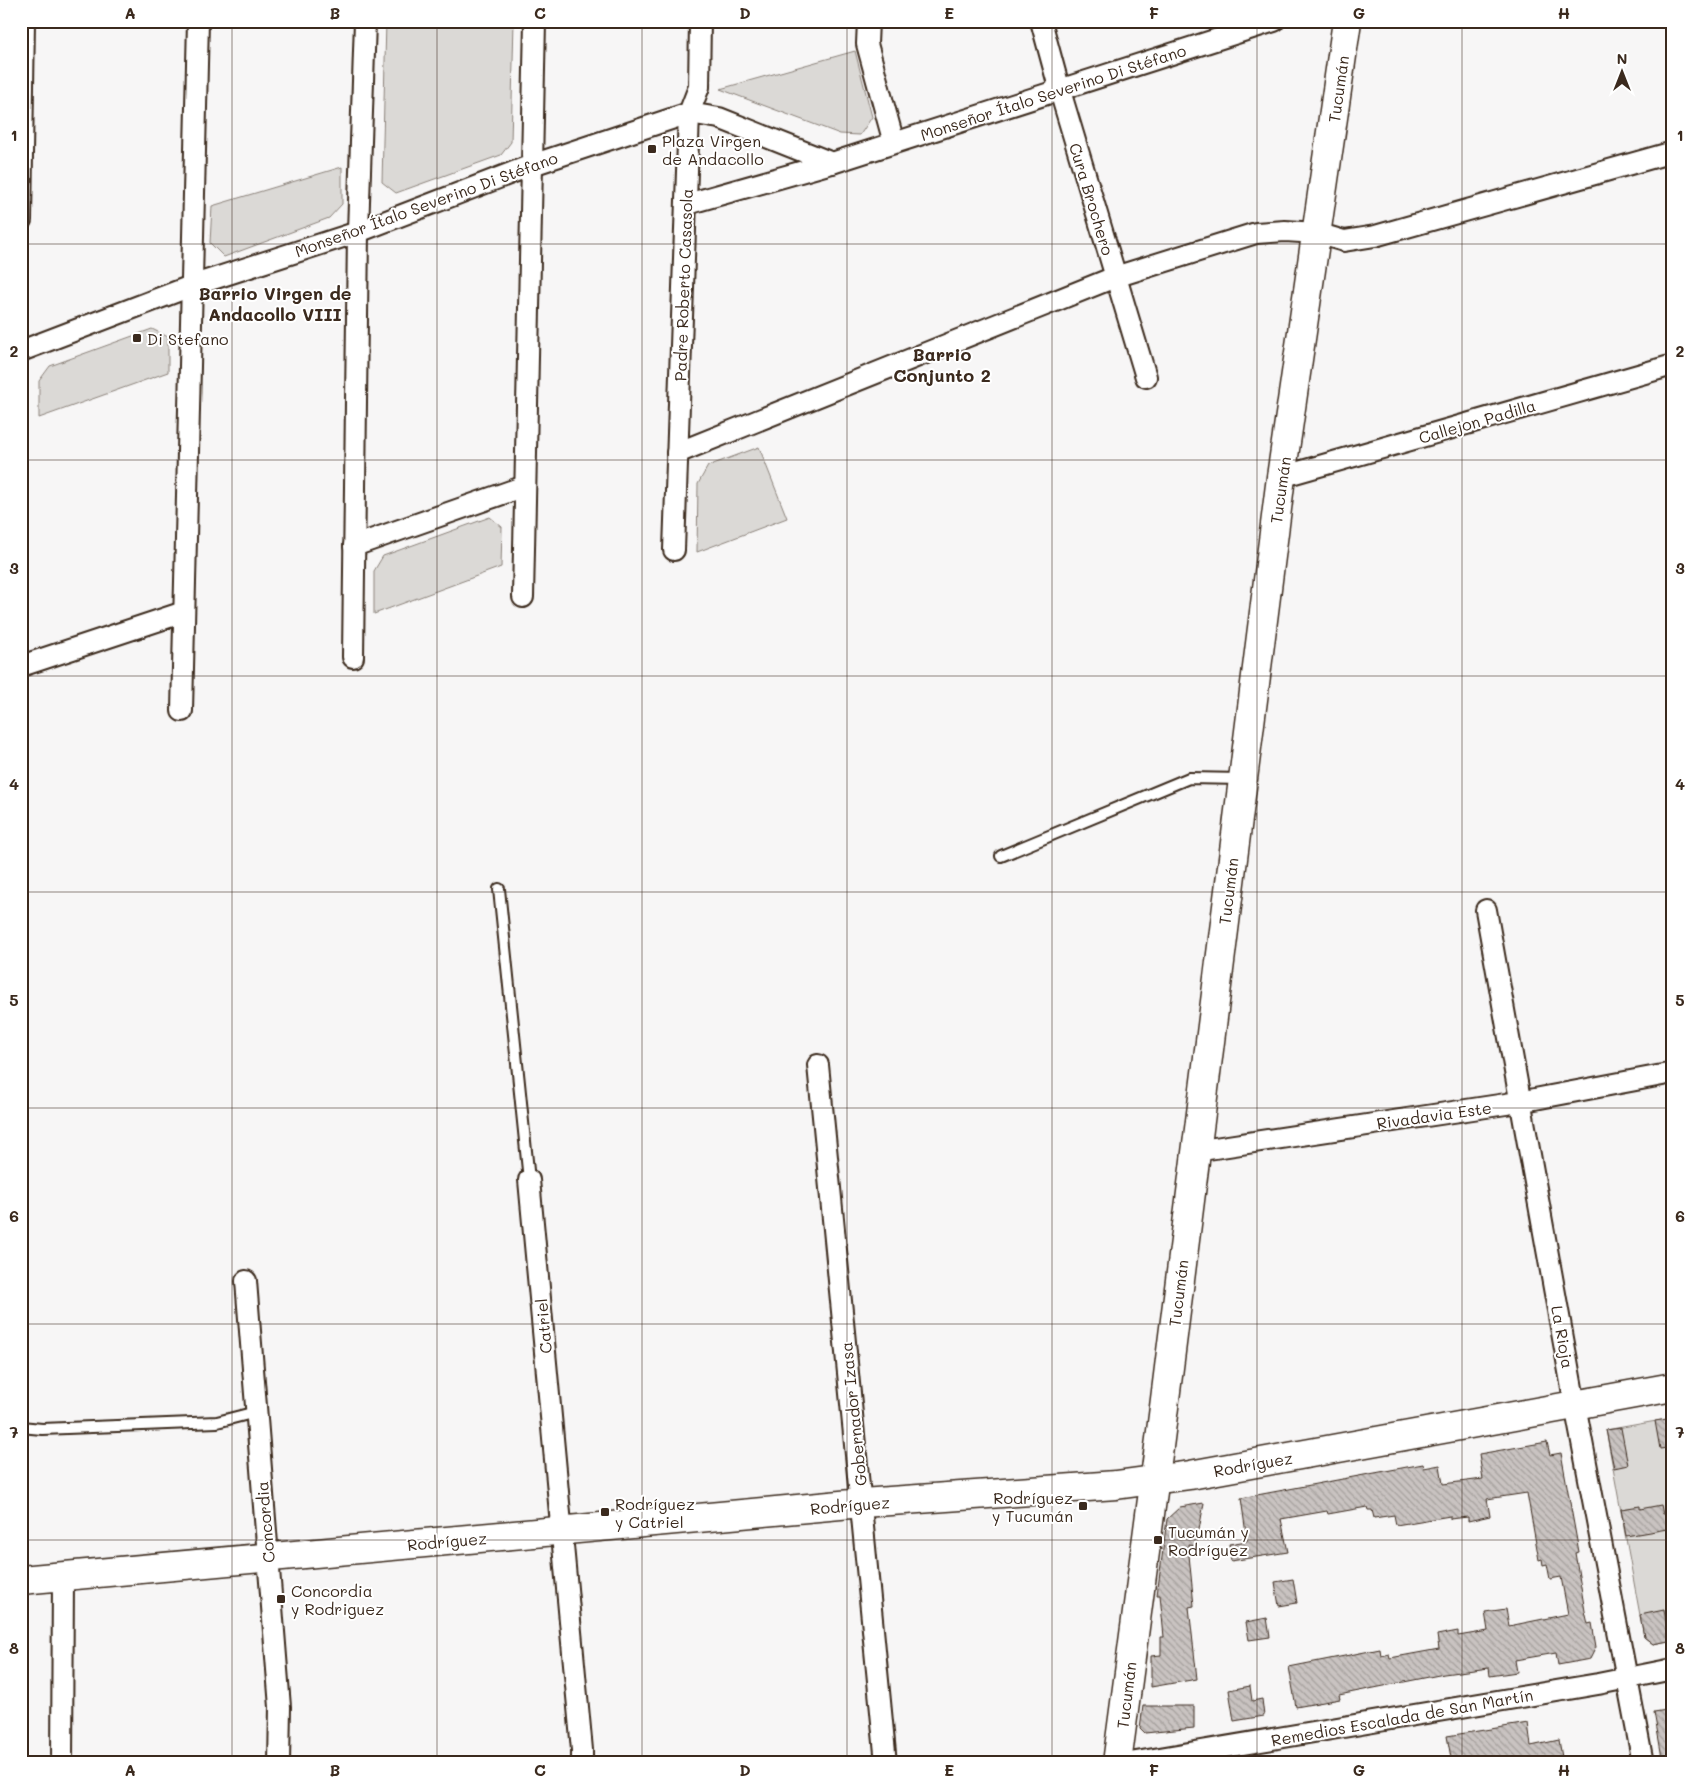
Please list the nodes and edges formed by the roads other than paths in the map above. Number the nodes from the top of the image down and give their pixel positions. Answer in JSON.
{"nodes":[{"id":1,"x":198,"y":21,"type":"edge"},
{"id":2,"x":365,"y":21,"type":"edge"},
{"id":3,"x":535,"y":21,"type":"edge"},
{"id":4,"x":700,"y":21,"type":"edge"},
{"id":5,"x":868,"y":21,"type":"edge"},
{"id":6,"x":1041,"y":21,"type":"edge"},
{"id":7,"x":1274,"y":21,"type":"edge"},
{"id":8,"x":1347,"y":21,"type":"edge"},
{"id":9,"x":28,"y":23,"type":"edge"},
{"id":10,"x":1239,"y":26,"type":"edge"},
{"id":11,"x":1060,"y":91,"type":"junction"},
{"id":12,"x":689,"y":113,"type":"junction"},
{"id":13,"x":894,"y":143,"type":"junction"},
{"id":14,"x":1673,"y":152,"type":"edge"},
{"id":15,"x":832,"y":163,"type":"junction"},
{"id":16,"x":532,"y":165,"type":"junction"},
{"id":17,"x":687,"y":204,"type":"junction"},
{"id":18,"x":21,"y":220,"type":"edge"},
{"id":19,"x":358,"y":232,"type":"junction"},
{"id":20,"x":1317,"y":233,"type":"junction"},
{"id":21,"x":1115,"y":277,"type":"junction"},
{"id":22,"x":191,"y":286,"type":"junction"},
{"id":23,"x":21,"y":351,"type":"edge"},
{"id":24,"x":1673,"y":365,"type":"edge"},
{"id":25,"x":1146,"y":377,"type":"dead end"},
{"id":26,"x":677,"y":453,"type":"junction"},
{"id":27,"x":1281,"y":477,"type":"junction"},
{"id":28,"x":525,"y":486,"type":"junction"},
{"id":29,"x":354,"y":546,"type":"junction"},
{"id":30,"x":674,"y":550,"type":"dead end"},
{"id":31,"x":523,"y":597,"type":"dead end"},
{"id":32,"x":184,"y":612,"type":"junction"},
{"id":33,"x":353,"y":657,"type":"dead end"},
{"id":34,"x":21,"y":666,"type":"edge"},
{"id":35,"x":182,"y":711,"type":"dead end"},
{"id":36,"x":1242,"y":779,"type":"junction"},
{"id":37,"x":1001,"y":856,"type":"dead end"},
{"id":38,"x":499,"y":889,"type":"dead end"},
{"id":39,"x":1486,"y":910,"type":"dead end"},
{"id":40,"x":818,"y":1064,"type":"dead end"},
{"id":41,"x":1673,"y":1073,"type":"edge"},
{"id":42,"x":1520,"y":1102,"type":"junction"},
{"id":43,"x":1195,"y":1150,"type":"junction"},
{"id":44,"x":529,"y":1180,"type":"joint"},
{"id":45,"x":246,"y":1281,"type":"dead end"},
{"id":46,"x":1673,"y":1387,"type":"edge"},
{"id":47,"x":1575,"y":1404,"type":"junction"},
{"id":48,"x":256,"y":1412,"type":"junction"},
{"id":49,"x":21,"y":1427,"type":"edge"},
{"id":50,"x":1154,"y":1480,"type":"junction"},
{"id":51,"x":862,"y":1503,"type":"junction"},
{"id":52,"x":562,"y":1531,"type":"junction"},
{"id":53,"x":268,"y":1557,"type":"junction"},
{"id":54,"x":63,"y":1576,"type":"junction"},
{"id":55,"x":21,"y":1580,"type":"edge"},
{"id":56,"x":1673,"y":1669,"type":"edge"},
{"id":57,"x":1627,"y":1678,"type":"junction"},
{"id":58,"x":62,"y":1763,"type":"edge"},
{"id":59,"x":279,"y":1763,"type":"edge"},
{"id":60,"x":582,"y":1763,"type":"edge"},
{"id":61,"x":886,"y":1763,"type":"edge"},
{"id":62,"x":1117,"y":1763,"type":"edge"},
{"id":63,"x":1130,"y":1763,"type":"edge"},
{"id":64,"x":1643,"y":1763,"type":"edge"}],
"edges":[{"from":1,"to":22,"type":"street"},
{"from":2,"to":19,"type":"street"},
{"from":3,"to":16,"type":"street"},
{"from":4,"to":12,"type":"street","name":"Padre Roberto Casasola"},
{"from":5,"to":13,"type":"street"},
{"from":6,"to":11,"type":"street","name":"Cura Brochero"},
{"from":7,"to":10,"type":"street","name":"Monseñor Ítalo Severino Di Stéfano"},
{"from":8,"to":20,"type":"main road","name":"Tucumán"},
{"from":9,"to":18,"type":"street"},
{"from":10,"to":11,"type":"street","name":"Monseñor Ítalo Severino Di Stéfano"},
{"from":11,"to":13,"type":"street","name":"Monseñor Ítalo Severino Di Stéfano"},
{"from":11,"to":21,"type":"street","name":"Cura Brochero"},
{"from":12,"to":15,"type":"street","name":"Monseñor Ítalo Severino Di Stéfano"},
{"from":12,"to":16,"type":"street","name":"Monseñor Ítalo Severino Di Stéfano"},
{"from":12,"to":17,"type":"street","name":"Padre Roberto Casasola"},
{"from":13,"to":15,"type":"street","name":"Monseñor Ítalo Severino Di Stéfano"},
{"from":14,"to":20,"type":"street"},
{"from":15,"to":17,"type":"street","name":"Monseñor Ítalo Severino Di Stéfano"},
{"from":16,"to":19,"type":"street","name":"Monseñor Ítalo Severino Di Stéfano"},
{"from":16,"to":28,"type":"street"},
{"from":17,"to":26,"type":"street","name":"Padre Roberto Casasola"},
{"from":19,"to":22,"type":"street","name":"Monseñor Ítalo Severino Di Stéfano"},
{"from":19,"to":29,"type":"street"},
{"from":20,"to":21,"type":"street"},
{"from":20,"to":27,"type":"main road","name":"Tucumán"},
{"from":21,"to":25,"type":"street","name":"Cura Brochero"},
{"from":21,"to":26,"type":"street"},
{"from":22,"to":23,"type":"street","name":"Monseñor Ítalo Severino Di Stéfano"},
{"from":22,"to":32,"type":"street"},
{"from":24,"to":27,"type":"street","name":"Callejon Padilla"},
{"from":26,"to":30,"type":"street","name":"Padre Roberto Casasola"},
{"from":27,"to":36,"type":"main road","name":"Tucumán"},
{"from":28,"to":29,"type":"street"},
{"from":28,"to":31,"type":"street"},
{"from":29,"to":33,"type":"street"},
{"from":32,"to":34,"type":"street"},
{"from":32,"to":35,"type":"street"},
{"from":36,"to":37,"type":"lane"},
{"from":36,"to":43,"type":"main road","name":"Tucumán"},
{"from":38,"to":44,"type":"lane","name":"Catriel"},
{"from":39,"to":42,"type":"street","name":"La Rioja"},
{"from":40,"to":51,"type":"street","name":"Gobernador Izasa"},
{"from":41,"to":42,"type":"street","name":"Rivadavia Este"},
{"from":42,"to":43,"type":"street","name":"Rivadavia Este"},
{"from":42,"to":47,"type":"street","name":"La Rioja"},
{"from":43,"to":50,"type":"main road","name":"Tucumán"},
{"from":44,"to":52,"type":"street","name":"Catriel"},
{"from":45,"to":48,"type":"street","name":"Concordia"},
{"from":46,"to":47,"type":"main road","name":"Rodríguez"},
{"from":47,"to":50,"type":"main road","name":"Rodríguez"},
{"from":47,"to":57,"type":"street","name":"La Rioja"},
{"from":48,"to":49,"type":"lane"},
{"from":48,"to":53,"type":"street","name":"Concordia"},
{"from":50,"to":51,"type":"main road","name":"Rodríguez"},
{"from":50,"to":62,"type":"main road","name":"Tucumán"},
{"from":51,"to":52,"type":"main road","name":"Rodríguez"},
{"from":51,"to":61,"type":"street","name":"Gobernador Izasa"},
{"from":52,"to":53,"type":"main road","name":"Rodríguez"},
{"from":52,"to":60,"type":"street","name":"Catriel"},
{"from":53,"to":54,"type":"main road","name":"Rodríguez"},
{"from":53,"to":59,"type":"street","name":"Concordia"},
{"from":54,"to":55,"type":"main road","name":"Rodríguez"},
{"from":54,"to":58,"type":"street"},
{"from":56,"to":57,"type":"street","name":"Remedios Escalada de San Martín"},
{"from":57,"to":63,"type":"street","name":"Remedios Escalada de San Martín"},
{"from":57,"to":64,"type":"street","name":"La Rioja"}]}
